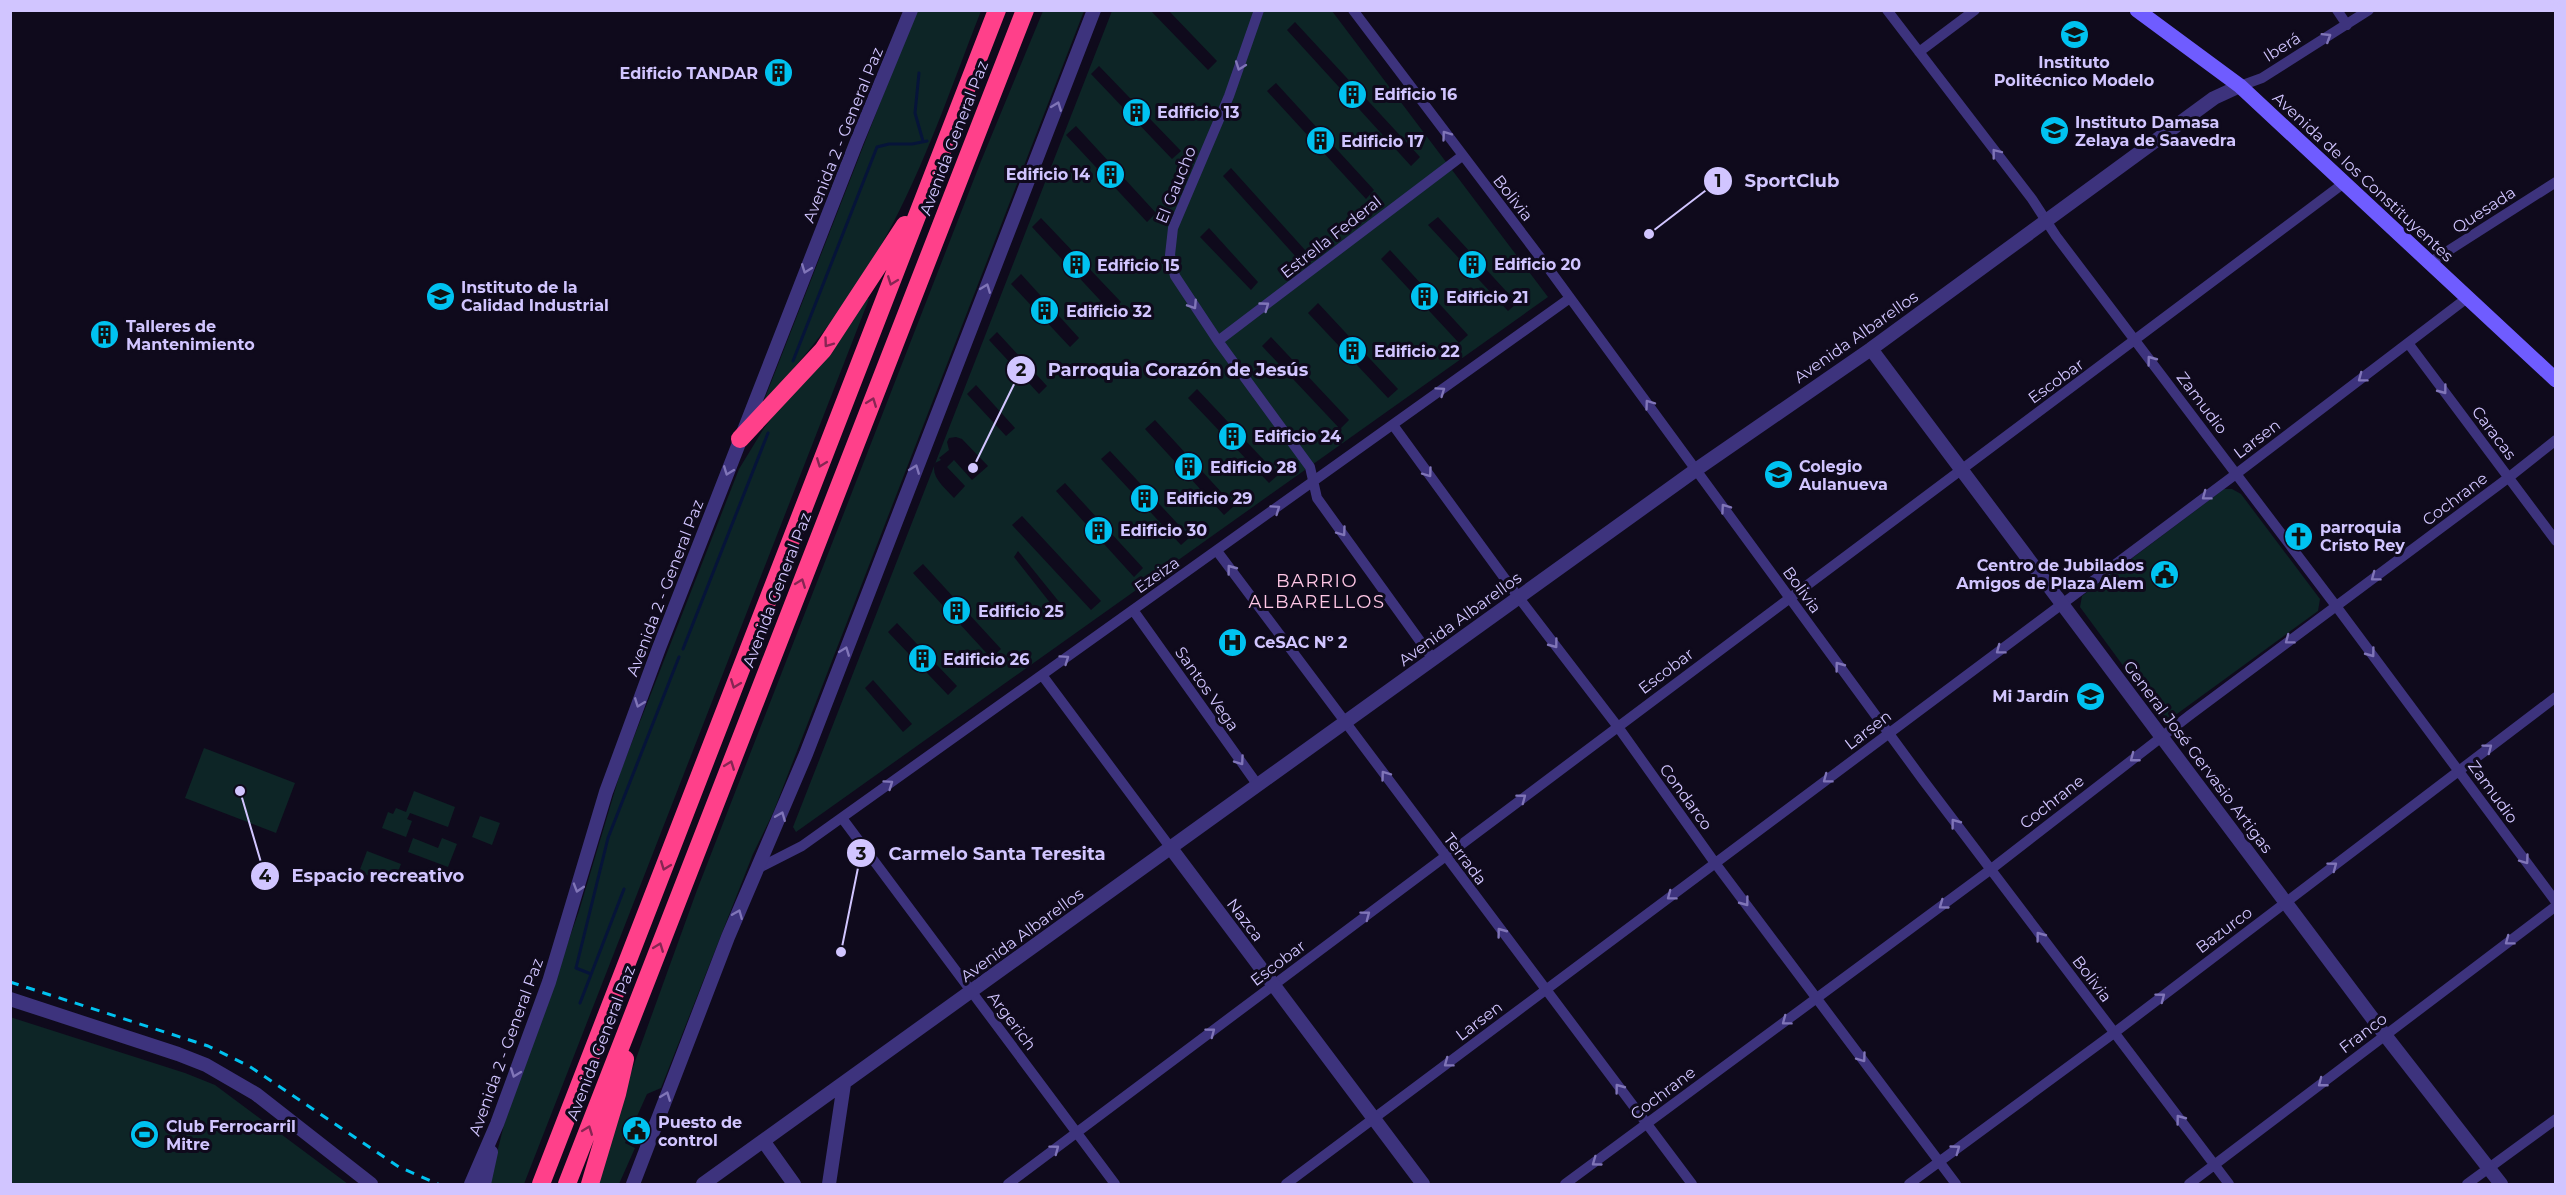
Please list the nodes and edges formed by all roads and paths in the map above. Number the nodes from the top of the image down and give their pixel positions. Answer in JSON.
{"nodes":[{"id":1,"x":911,"y":10,"type":"edge"},
{"id":2,"x":997,"y":10,"type":"edge"},
{"id":3,"x":1025,"y":10,"type":"edge"},
{"id":4,"x":1094,"y":10,"type":"edge"},
{"id":5,"x":1259,"y":10,"type":"edge"},
{"id":6,"x":1353,"y":10,"type":"edge"},
{"id":7,"x":1887,"y":10,"type":"edge"},
{"id":8,"x":1975,"y":10,"type":"edge"},
{"id":9,"x":2137,"y":10,"type":"edge"},
{"id":10,"x":2337,"y":10,"type":"edge"},
{"id":11,"x":2369,"y":10,"type":"edge"},
{"id":12,"x":2347,"y":25,"type":"junction"},
{"id":13,"x":1919,"y":52,"type":"junction"},
{"id":14,"x":2240,"y":87,"type":"junction"},
{"id":15,"x":1462,"y":156,"type":"junction"},
{"id":16,"x":2556,"y":182,"type":"edge"},
{"id":17,"x":2344,"y":183,"type":"junction"},
{"id":18,"x":928,"y":188,"type":"junction"},
{"id":19,"x":2046,"y":221,"type":"junction"},
{"id":20,"x":2429,"y":263,"type":"junction"},
{"id":21,"x":1570,"y":298,"type":"junction"},
{"id":22,"x":2467,"y":298,"type":"junction"},
{"id":23,"x":1218,"y":341,"type":"junction"},
{"id":24,"x":2136,"y":341,"type":"junction"},
{"id":25,"x":2408,"y":343,"type":"junction"},
{"id":26,"x":1871,"y":349,"type":"junction"},
{"id":27,"x":2556,"y":380,"type":"edge"},
{"id":28,"x":1394,"y":425,"type":"junction"},
{"id":29,"x":740,"y":439,"type":"junction"},
{"id":30,"x":2556,"y":440,"type":"edge"},
{"id":31,"x":1962,"y":468,"type":"junction"},
{"id":32,"x":1697,"y":469,"type":"junction"},
{"id":33,"x":2236,"y":474,"type":"junction"},
{"id":34,"x":2508,"y":478,"type":"junction"},
{"id":35,"x":1315,"y":481,"type":"junction"},
{"id":36,"x":2556,"y":541,"type":"edge"},
{"id":37,"x":1217,"y":551,"type":"junction"},
{"id":38,"x":1519,"y":598,"type":"junction"},
{"id":39,"x":1789,"y":598,"type":"junction"},
{"id":40,"x":2062,"y":603,"type":"junction"},
{"id":41,"x":2336,"y":606,"type":"junction"},
{"id":42,"x":1133,"y":610,"type":"junction"},
{"id":43,"x":1433,"y":659,"type":"junction"},
{"id":44,"x":1042,"y":675,"type":"junction"},
{"id":45,"x":2556,"y":697,"type":"edge"},
{"id":46,"x":1345,"y":721,"type":"junction"},
{"id":47,"x":1618,"y":727,"type":"junction"},
{"id":48,"x":1889,"y":733,"type":"junction"},
{"id":49,"x":2162,"y":736,"type":"junction"},
{"id":50,"x":2458,"y":770,"type":"junction"},
{"id":51,"x":1257,"y":784,"type":"junction"},
{"id":52,"x":842,"y":818,"type":"junction"},
{"id":53,"x":1170,"y":847,"type":"junction"},
{"id":54,"x":1444,"y":857,"type":"junction"},
{"id":55,"x":1715,"y":863,"type":"junction"},
{"id":56,"x":757,"y":869,"type":"junction"},
{"id":57,"x":1990,"y":870,"type":"junction"},
{"id":58,"x":2286,"y":902,"type":"junction"},
{"id":59,"x":2556,"y":904,"type":"edge"},
{"id":60,"x":1273,"y":985,"type":"junction"},
{"id":61,"x":1546,"y":990,"type":"junction"},
{"id":62,"x":972,"y":992,"type":"junction"},
{"id":63,"x":1818,"y":997,"type":"junction"},
{"id":64,"x":10,"y":999,"type":"edge"},
{"id":65,"x":638,"y":1001,"type":"junction"},
{"id":66,"x":2114,"y":1033,"type":"junction"},
{"id":67,"x":2385,"y":1035,"type":"junction"},
{"id":68,"x":844,"y":1084,"type":"junction"},
{"id":69,"x":1375,"y":1118,"type":"junction"},
{"id":70,"x":2556,"y":1119,"type":"edge"},
{"id":71,"x":497,"y":1124,"type":"junction"},
{"id":72,"x":1646,"y":1124,"type":"junction"},
{"id":73,"x":1077,"y":1132,"type":"junction"},
{"id":74,"x":764,"y":1142,"type":"junction"},
{"id":75,"x":1938,"y":1162,"type":"junction"},
{"id":76,"x":2215,"y":1166,"type":"junction"},
{"id":77,"x":2489,"y":1169,"type":"junction"},
{"id":78,"x":371,"y":1185,"type":"edge"},
{"id":79,"x":471,"y":1185,"type":"edge"},
{"id":80,"x":484,"y":1185,"type":"edge"},
{"id":81,"x":541,"y":1185,"type":"edge"},
{"id":82,"x":567,"y":1185,"type":"edge"},
{"id":83,"x":590,"y":1185,"type":"edge"},
{"id":84,"x":631,"y":1185,"type":"edge"},
{"id":85,"x":703,"y":1185,"type":"edge"},
{"id":86,"x":794,"y":1185,"type":"edge"},
{"id":87,"x":829,"y":1185,"type":"edge"},
{"id":88,"x":1008,"y":1185,"type":"edge"},
{"id":89,"x":1115,"y":1185,"type":"edge"},
{"id":90,"x":1286,"y":1185,"type":"edge"},
{"id":91,"x":1423,"y":1185,"type":"edge"},
{"id":92,"x":1565,"y":1185,"type":"edge"},
{"id":93,"x":1692,"y":1185,"type":"edge"},
{"id":94,"x":1909,"y":1185,"type":"edge"},
{"id":95,"x":1956,"y":1185,"type":"edge"},
{"id":96,"x":2189,"y":1185,"type":"edge"},
{"id":97,"x":2229,"y":1185,"type":"edge"},
{"id":98,"x":2467,"y":1185,"type":"edge"},
{"id":99,"x":2501,"y":1185,"type":"edge"}],
"edges":[{"from":1,"to":29,"type":"street","name":"Avenida 2 - General Paz","one_way":true},
{"from":2,"to":18,"type":"highway","name":"Avenida General Paz"},
{"from":65,"to":3,"type":"highway","name":"Avenida General Paz","one_way":true},
{"from":56,"to":4,"type":"street","one_way":true},
{"from":5,"to":23,"type":"street","name":"El Gaucho","one_way":true},
{"from":15,"to":6,"type":"street","name":"Bolivia","one_way":true},
{"from":7,"to":13,"type":"street","name":"Zamudio"},
{"from":8,"to":13,"type":"street"},
{"from":9,"to":14,"type":"main road","name":"Avenida de los Constituyentes"},
{"from":10,"to":12,"type":"street"},
{"from":11,"to":12,"type":"street","name":"Iberá"},
{"from":14,"to":12,"type":"street","name":"Iberá","one_way":true},
{"from":19,"to":13,"type":"street","name":"Zamudio","one_way":true},
{"from":14,"to":17,"type":"main road","name":"Avenida de los Constituyentes"},
{"from":14,"to":19,"type":"street","name":"Avenida Albarellos"},
{"from":15,"to":21,"type":"street","name":"Bolivia"},
{"from":23,"to":15,"type":"street","name":"Estrella Federal","one_way":true},
{"from":16,"to":20,"type":"street","name":"Quesada"},
{"from":17,"to":20,"type":"main road","name":"Avenida de los Constituyentes"},
{"from":17,"to":24,"type":"street","name":"Escobar"},
{"from":18,"to":29,"type":"highway","one_way":true},
{"from":18,"to":81,"type":"highway","name":"Avenida General Paz","one_way":true},
{"from":19,"to":24,"type":"street","name":"Zamudio"},
{"from":19,"to":26,"type":"street","name":"Avenida Albarellos"},
{"from":20,"to":22,"type":"main road","name":"Avenida de los Constituyentes"},
{"from":28,"to":21,"type":"street","name":"Ezeiza","one_way":true},
{"from":32,"to":21,"type":"street","name":"Bolivia","one_way":true},
{"from":22,"to":25,"type":"street","name":"Larsen"},
{"from":22,"to":27,"type":"main road","name":"Avenida de los Constituyentes"},
{"from":23,"to":35,"type":"street","name":"El Gaucho"},
{"from":24,"to":31,"type":"street","name":"Escobar"},
{"from":33,"to":24,"type":"street","name":"Zamudio","one_way":true},
{"from":25,"to":33,"type":"street","name":"Larsen","one_way":true},
{"from":25,"to":34,"type":"street","name":"Caracas","one_way":true},
{"from":26,"to":31,"type":"street","name":"General José Gervasio Artigas"},
{"from":26,"to":32,"type":"street","name":"Avenida Albarellos"},
{"from":28,"to":35,"type":"street","name":"Ezeiza"},
{"from":28,"to":38,"type":"street","name":"Condarco","one_way":true},
{"from":29,"to":71,"type":"street","name":"Avenida 2 - General Paz","one_way":true},
{"from":30,"to":34,"type":"street","name":"Cochrane"},
{"from":31,"to":39,"type":"street","name":"Escobar"},
{"from":31,"to":40,"type":"street","name":"General José Gervasio Artigas"},
{"from":32,"to":38,"type":"street","name":"Avenida Albarellos"},
{"from":39,"to":32,"type":"street","name":"Bolivia","one_way":true},
{"from":33,"to":40,"type":"street","name":"Larsen","one_way":true},
{"from":33,"to":41,"type":"street","name":"Zamudio"},
{"from":34,"to":36,"type":"street","name":"Caracas"},
{"from":34,"to":41,"type":"street","name":"Cochrane","one_way":true},
{"from":37,"to":35,"type":"street","name":"Ezeiza","one_way":true},
{"from":35,"to":43,"type":"street","name":"El Gaucho","one_way":true},
{"from":37,"to":42,"type":"street","name":"Ezeiza"},
{"from":46,"to":37,"type":"street","name":"Terrada","one_way":true},
{"from":38,"to":43,"type":"street","name":"Avenida Albarellos"},
{"from":38,"to":47,"type":"street","name":"Condarco","one_way":true},
{"from":39,"to":47,"type":"street","name":"Escobar"},
{"from":48,"to":39,"type":"street","name":"Bolivia","one_way":true},
{"from":40,"to":48,"type":"street","name":"Larsen","one_way":true},
{"from":40,"to":49,"type":"street","name":"General José Gervasio Artigas"},
{"from":41,"to":49,"type":"street","name":"Cochrane","one_way":true},
{"from":41,"to":50,"type":"street","name":"Zamudio","one_way":true},
{"from":44,"to":42,"type":"street","name":"Ezeiza","one_way":true},
{"from":42,"to":51,"type":"street","name":"Santos Vega","one_way":true},
{"from":43,"to":46,"type":"street","name":"Avenida Albarellos"},
{"from":52,"to":44,"type":"street","name":"Ezeiza","one_way":true},
{"from":44,"to":53,"type":"street","name":"Nazca"},
{"from":50,"to":45,"type":"street","name":"Bazurco","one_way":true},
{"from":46,"to":51,"type":"street","name":"Avenida Albarellos"},
{"from":54,"to":46,"type":"street","name":"Terrada","one_way":true},
{"from":54,"to":47,"type":"street","name":"Escobar","one_way":true},
{"from":47,"to":55,"type":"street","name":"Condarco"},
{"from":48,"to":55,"type":"street","name":"Larsen","one_way":true},
{"from":57,"to":48,"type":"street","name":"Bolivia","one_way":true},
{"from":49,"to":57,"type":"street","name":"Cochrane","one_way":true},
{"from":49,"to":58,"type":"street","name":"General José Gervasio Artigas"},
{"from":58,"to":50,"type":"street","name":"Bazurco","one_way":true},
{"from":50,"to":59,"type":"street","name":"Zamudio","one_way":true},
{"from":51,"to":53,"type":"street","name":"Avenida Albarellos"},
{"from":52,"to":56,"type":"street","name":"Ezeiza"},
{"from":52,"to":62,"type":"street","name":"Argerich"},
{"from":53,"to":60,"type":"street","name":"Nazca"},
{"from":53,"to":62,"type":"street","name":"Avenida Albarellos"},
{"from":60,"to":54,"type":"street","name":"Escobar","one_way":true},
{"from":61,"to":54,"type":"street","name":"Terrada","one_way":true},
{"from":55,"to":61,"type":"street","name":"Larsen","one_way":true},
{"from":55,"to":63,"type":"street","name":"Condarco","one_way":true},
{"from":84,"to":56,"type":"street","one_way":true},
{"from":57,"to":63,"type":"street","name":"Cochrane","one_way":true},
{"from":66,"to":57,"type":"street","name":"Bolivia","one_way":true},
{"from":66,"to":58,"type":"street","name":"Bazurco","one_way":true},
{"from":58,"to":67,"type":"street","name":"General José Gervasio Artigas"},
{"from":59,"to":67,"type":"street","name":"Franco","one_way":true},
{"from":60,"to":69,"type":"street","name":"Nazca"},
{"from":73,"to":60,"type":"street","name":"Escobar","one_way":true},
{"from":61,"to":69,"type":"street","name":"Larsen","one_way":true},
{"from":72,"to":61,"type":"street","name":"Terrada","one_way":true},
{"from":62,"to":68,"type":"street","name":"Avenida Albarellos"},
{"from":62,"to":73,"type":"street","name":"Argerich"},
{"from":63,"to":72,"type":"street","name":"Cochrane","one_way":true},
{"from":63,"to":75,"type":"street","name":"Condarco","one_way":true},
{"from":64,"to":78,"type":"street"},
{"from":82,"to":65,"type":"highway","name":"Avenida General Paz","one_way":true},
{"from":65,"to":83,"type":"highway"},
{"from":75,"to":66,"type":"street","name":"Bazurco","one_way":true},
{"from":76,"to":66,"type":"street","name":"Bolivia","one_way":true},
{"from":67,"to":76,"type":"street","name":"Franco","one_way":true},
{"from":67,"to":77,"type":"street","name":"General José Gervasio Artigas"},
{"from":68,"to":74,"type":"street","name":"Avenida Albarellos"},
{"from":68,"to":87,"type":"street"},
{"from":69,"to":90,"type":"street","name":"Larsen"},
{"from":69,"to":91,"type":"street","name":"Nazca"},
{"from":70,"to":77,"type":"street"},
{"from":71,"to":79,"type":"street","name":"Avenida 2 - General Paz"},
{"from":71,"to":80,"type":"street"},
{"from":72,"to":92,"type":"street","name":"Cochrane","one_way":true},
{"from":72,"to":93,"type":"street","name":"Terrada"},
{"from":88,"to":73,"type":"street","name":"Escobar","one_way":true},
{"from":73,"to":89,"type":"street","name":"Argerich"},
{"from":74,"to":85,"type":"street","name":"Avenida Albarellos"},
{"from":74,"to":86,"type":"street"},
{"from":75,"to":94,"type":"street","name":"Bazurco"},
{"from":75,"to":95,"type":"street","name":"Condarco"},
{"from":76,"to":96,"type":"street","name":"Franco"},
{"from":76,"to":97,"type":"street","name":"Bolivia"},
{"from":77,"to":98,"type":"street"},
{"from":77,"to":99,"type":"street","name":"General José Gervasio Artigas"}]}
